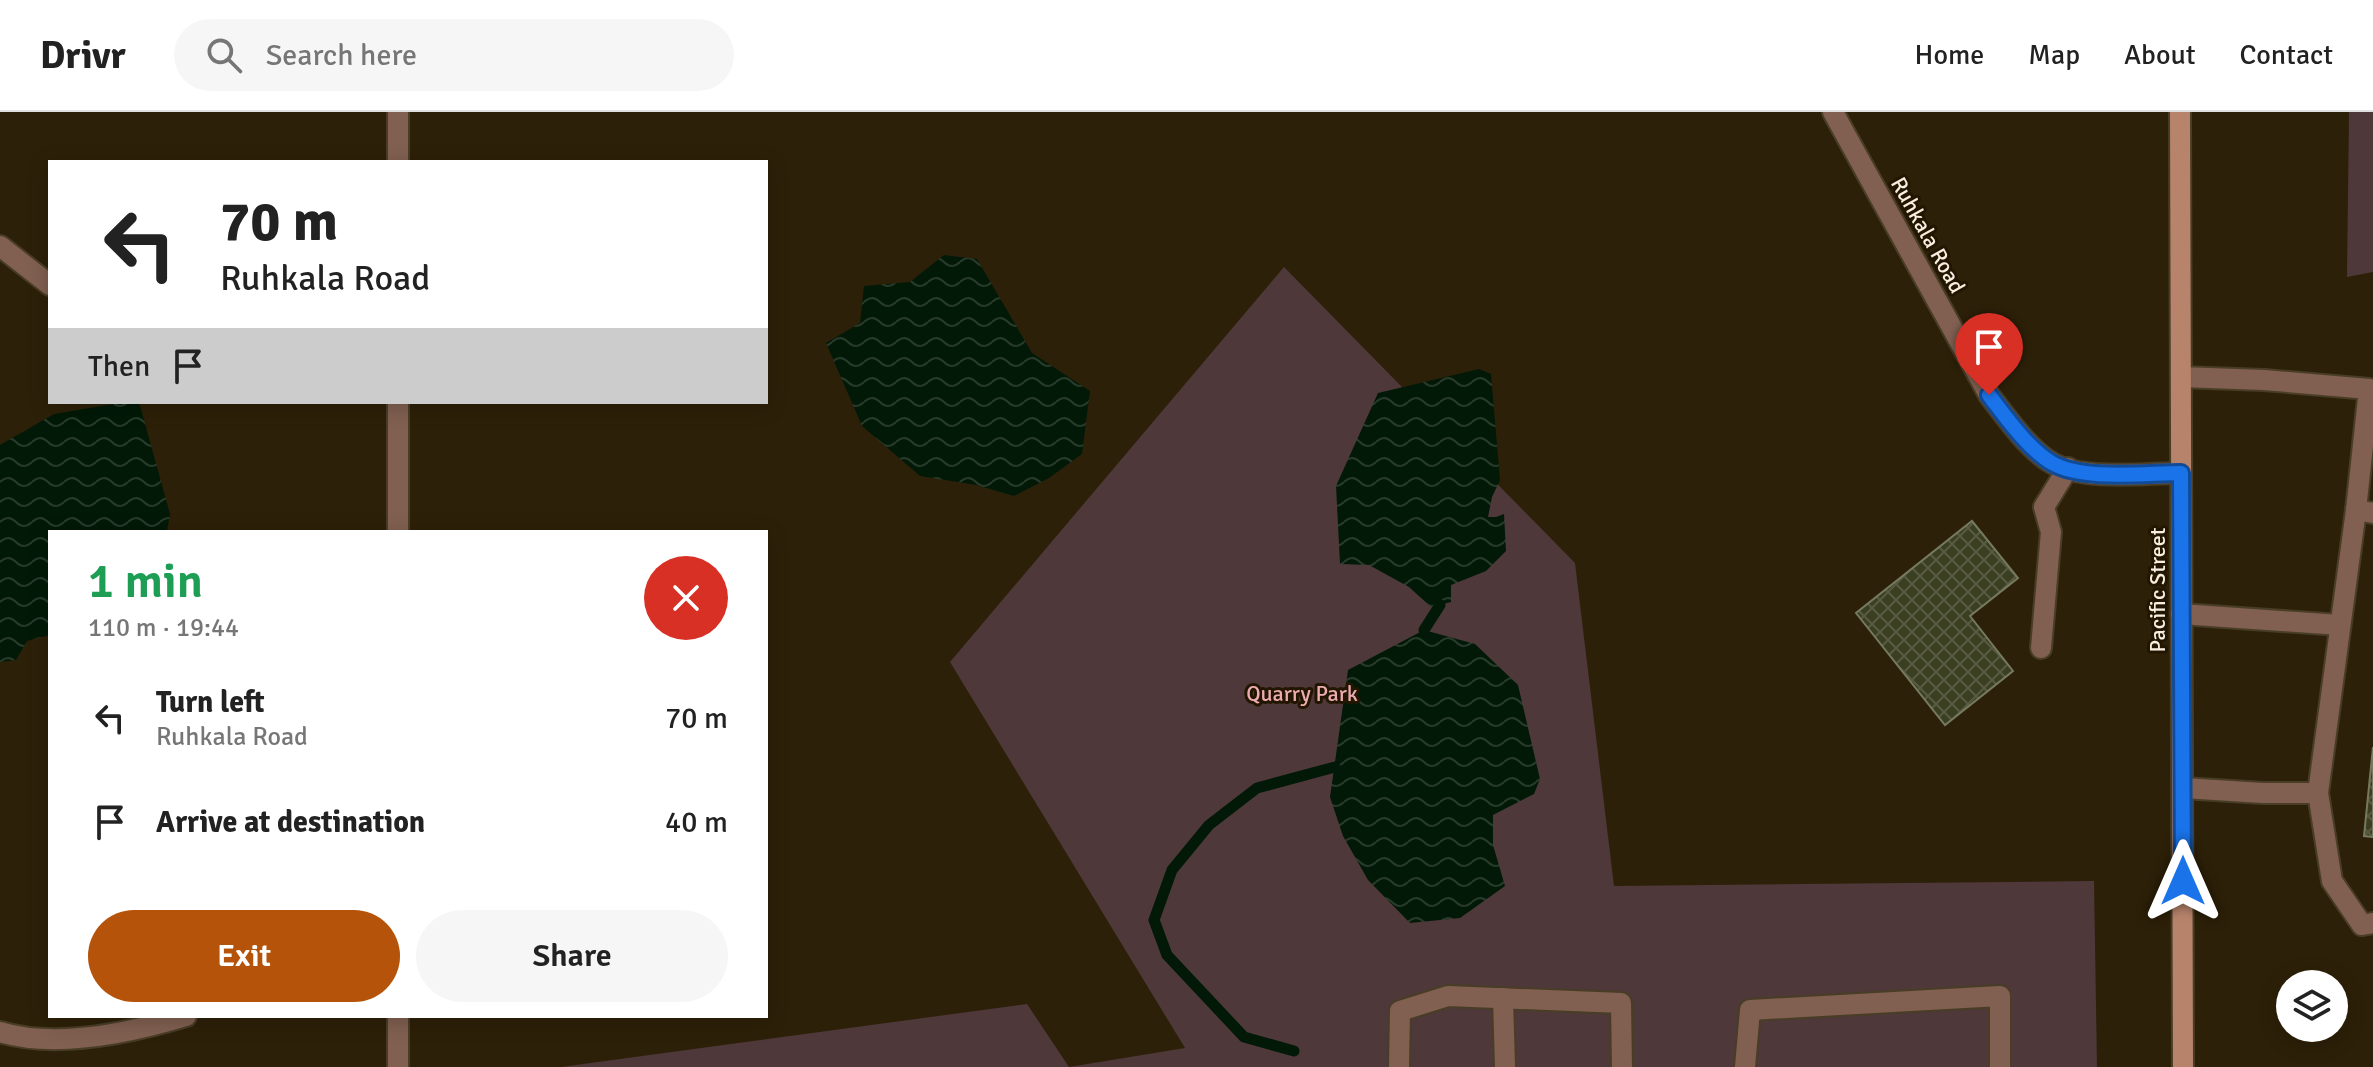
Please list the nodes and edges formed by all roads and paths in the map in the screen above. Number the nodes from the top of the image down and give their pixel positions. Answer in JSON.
{"nodes":[{"id":1,"x":398,"y":112,"type":"edge"},
{"id":2,"x":1833,"y":112,"type":"edge"},
{"id":3,"x":2180,"y":112,"type":"edge"},
{"id":4,"x":398,"y":160,"type":"edge"},
{"id":5,"x":0,"y":246,"type":"edge"},
{"id":6,"x":48,"y":283,"type":"edge"},
{"id":7,"x":2181,"y":377,"type":"junction"},
{"id":8,"x":398,"y":404,"type":"edge"},
{"id":9,"x":2068,"y":468,"type":"junction"},
{"id":10,"x":2181,"y":473,"type":"junction"},
{"id":11,"x":2364,"y":511,"type":"edge"},
{"id":12,"x":398,"y":530,"type":"edge"},
{"id":13,"x":2181,"y":614,"type":"junction"},
{"id":14,"x":2340,"y":625,"type":"junction"},
{"id":15,"x":2041,"y":648,"type":"dead end"},
{"id":16,"x":2183,"y":788,"type":"junction"},
{"id":17,"x":2318,"y":793,"type":"junction"},
{"id":18,"x":2373,"y":923,"type":"edge"},
{"id":19,"x":1503,"y":998,"type":"junction"},
{"id":20,"x":179,"y":1018,"type":"edge"},
{"id":21,"x":398,"y":1018,"type":"edge"},
{"id":22,"x":0,"y":1032,"type":"edge"},
{"id":23,"x":398,"y":1067,"type":"edge"},
{"id":24,"x":1399,"y":1067,"type":"edge"},
{"id":25,"x":1505,"y":1067,"type":"edge"},
{"id":26,"x":1622,"y":1067,"type":"edge"},
{"id":27,"x":1745,"y":1067,"type":"edge"},
{"id":28,"x":2000,"y":1067,"type":"edge"},
{"id":29,"x":2183,"y":1067,"type":"edge"}],
"edges":[{"from":1,"to":4,"type":"street"},
{"from":2,"to":9,"type":"street","name":"Ruhkala Road"},
{"from":3,"to":7,"type":"main road","name":"Pacific Street"},
{"from":5,"to":6,"type":"street"},
{"from":7,"to":10,"type":"main road","name":"Pacific Street"},
{"from":7,"to":11,"type":"street"},
{"from":8,"to":12,"type":"street"},
{"from":9,"to":10,"type":"street","name":"Ruhkala Road"},
{"from":9,"to":15,"type":"street"},
{"from":10,"to":13,"type":"main road","name":"Pacific Street"},
{"from":11,"to":14,"type":"street"},
{"from":13,"to":14,"type":"street"},
{"from":13,"to":16,"type":"main road","name":"Pacific Street"},
{"from":14,"to":17,"type":"street"},
{"from":16,"to":17,"type":"street"},
{"from":16,"to":29,"type":"main road","name":"Pacific Street"},
{"from":17,"to":18,"type":"street"},
{"from":19,"to":24,"type":"street"},
{"from":19,"to":25,"type":"street"},
{"from":19,"to":26,"type":"street"},
{"from":20,"to":22,"type":"street"},
{"from":21,"to":23,"type":"street"},
{"from":27,"to":28,"type":"street"}]}
